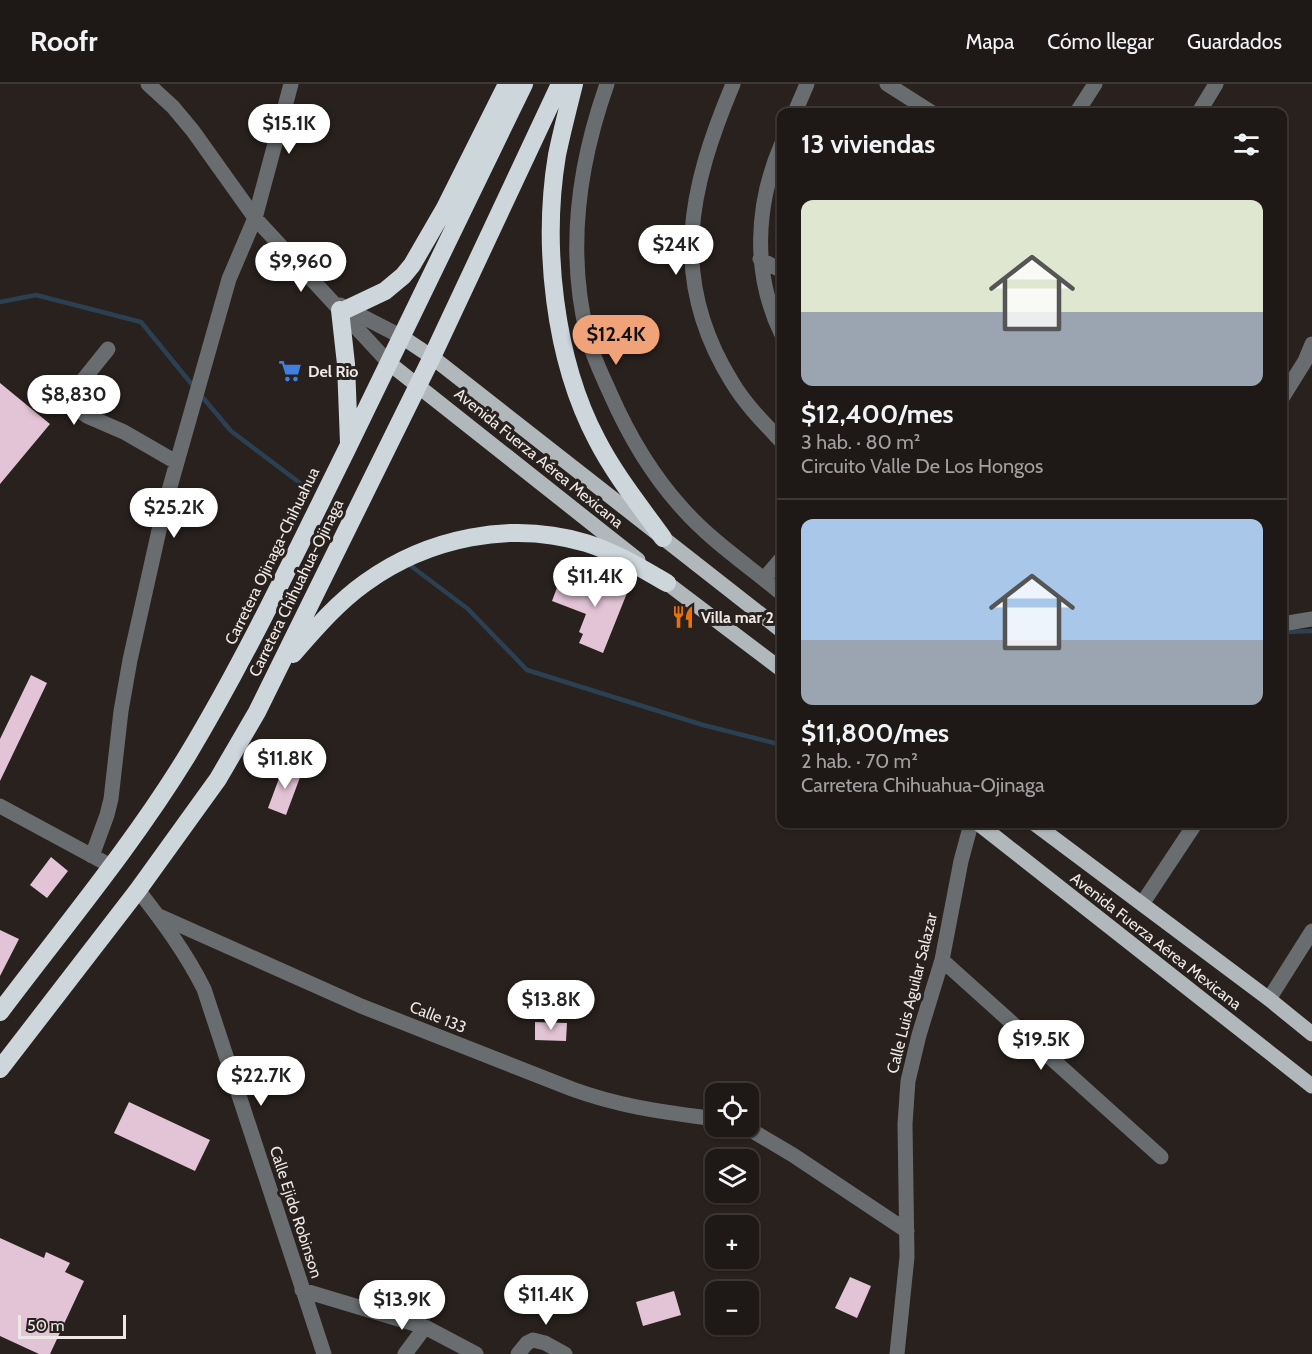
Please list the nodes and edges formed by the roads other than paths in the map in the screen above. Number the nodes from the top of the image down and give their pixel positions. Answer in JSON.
{"nodes":[{"id":1,"x":148,"y":84,"type":"edge"},
{"id":2,"x":291,"y":84,"type":"edge"},
{"id":3,"x":507,"y":84,"type":"edge"},
{"id":4,"x":525,"y":84,"type":"edge"},
{"id":5,"x":560,"y":84,"type":"edge"},
{"id":6,"x":574,"y":84,"type":"edge"},
{"id":7,"x":607,"y":84,"type":"edge"},
{"id":8,"x":733,"y":84,"type":"edge"},
{"id":9,"x":807,"y":84,"type":"edge"},
{"id":10,"x":887,"y":84,"type":"edge"},
{"id":11,"x":1094,"y":84,"type":"edge"},
{"id":12,"x":1215,"y":84,"type":"edge"},
{"id":13,"x":797,"y":108,"type":"edge"},
{"id":14,"x":925,"y":108,"type":"edge"},
{"id":15,"x":1079,"y":108,"type":"edge"},
{"id":16,"x":1201,"y":108,"type":"edge"},
{"id":17,"x":777,"y":158,"type":"edge"},
{"id":18,"x":255,"y":218,"type":"junction"},
{"id":19,"x":760,"y":259,"type":"junction"},
{"id":20,"x":777,"y":268,"type":"edge"},
{"id":21,"x":340,"y":306,"type":"junction"},
{"id":22,"x":777,"y":324,"type":"edge"},
{"id":23,"x":402,"y":337,"type":"junction"},
{"id":24,"x":1312,"y":344,"type":"edge"},
{"id":25,"x":108,"y":349,"type":"dead end"},
{"id":26,"x":432,"y":357,"type":"junction"},
{"id":27,"x":389,"y":363,"type":"junction"},
{"id":28,"x":417,"y":384,"type":"junction"},
{"id":29,"x":1287,"y":390,"type":"edge"},
{"id":30,"x":777,"y":437,"type":"edge"},
{"id":31,"x":349,"y":444,"type":"junction"},
{"id":32,"x":176,"y":462,"type":"junction"},
{"id":33,"x":663,"y":538,"type":"junction"},
{"id":34,"x":777,"y":564,"type":"edge"},
{"id":35,"x":764,"y":579,"type":"junction"},
{"id":36,"x":667,"y":584,"type":"junction"},
{"id":37,"x":777,"y":590,"type":"edge"},
{"id":38,"x":1312,"y":619,"type":"edge"},
{"id":39,"x":1287,"y":623,"type":"edge"},
{"id":40,"x":777,"y":627,"type":"edge"},
{"id":41,"x":777,"y":666,"type":"edge"},
{"id":42,"x":277,"y":674,"type":"junction"},
{"id":43,"x":0,"y":806,"type":"edge"},
{"id":44,"x":970,"y":828,"type":"edge"},
{"id":45,"x":984,"y":828,"type":"edge"},
{"id":46,"x":1040,"y":828,"type":"edge"},
{"id":47,"x":1192,"y":828,"type":"edge"},
{"id":48,"x":92,"y":856,"type":"junction"},
{"id":49,"x":111,"y":866,"type":"junction"},
{"id":50,"x":138,"y":890,"type":"junction"},
{"id":51,"x":1142,"y":904,"type":"junction"},
{"id":52,"x":157,"y":915,"type":"junction"},
{"id":53,"x":1312,"y":931,"type":"edge"},
{"id":54,"x":942,"y":960,"type":"junction"},
{"id":55,"x":1269,"y":999,"type":"junction"},
{"id":56,"x":0,"y":1012,"type":"edge"},
{"id":57,"x":1312,"y":1034,"type":"edge"},
{"id":58,"x":0,"y":1069,"type":"edge"},
{"id":59,"x":1312,"y":1086,"type":"edge"},
{"id":60,"x":705,"y":1118,"type":"edge"},
{"id":61,"x":759,"y":1135,"type":"edge"},
{"id":62,"x":1161,"y":1156,"type":"dead end"},
{"id":63,"x":906,"y":1231,"type":"junction"},
{"id":64,"x":302,"y":1290,"type":"junction"},
{"id":65,"x":425,"y":1327,"type":"junction"},
{"id":66,"x":324,"y":1354,"type":"edge"},
{"id":67,"x":405,"y":1354,"type":"edge"},
{"id":68,"x":476,"y":1354,"type":"edge"},
{"id":69,"x":518,"y":1354,"type":"edge"},
{"id":70,"x":564,"y":1354,"type":"edge"},
{"id":71,"x":897,"y":1354,"type":"edge"}],
"edges":[{"from":1,"to":18,"type":"street"},
{"from":2,"to":18,"type":"street"},
{"from":3,"to":21,"type":"highway"},
{"from":4,"to":23,"type":"highway","name":"Carretera Ojinaga-Chihuahua"},
{"from":5,"to":26,"type":"highway","name":"Carretera Chihuahua-Ojinaga"},
{"from":6,"to":33,"type":"highway"},
{"from":7,"to":35,"type":"street"},
{"from":8,"to":30,"type":"street"},
{"from":9,"to":13,"type":"street"},
{"from":10,"to":14,"type":"street"},
{"from":11,"to":15,"type":"street"},
{"from":12,"to":16,"type":"street"},
{"from":17,"to":19,"type":"street"},
{"from":18,"to":21,"type":"street"},
{"from":18,"to":32,"type":"street"},
{"from":19,"to":20,"type":"street"},
{"from":19,"to":22,"type":"street"},
{"from":21,"to":23,"type":"street"},
{"from":21,"to":27,"type":"street"},
{"from":21,"to":31,"type":"highway"},
{"from":23,"to":26,"type":"main road","name":"Avenida Fuerza Aérea Mexicana"},
{"from":23,"to":27,"type":"highway","name":"Carretera Ojinaga-Chihuahua"},
{"from":24,"to":29,"type":"street"},
{"from":25,"to":32,"type":"street"},
{"from":26,"to":28,"type":"highway","name":"Carretera Chihuahua-Ojinaga"},
{"from":26,"to":33,"type":"main road","name":"Avenida Fuerza Aérea Mexicana"},
{"from":27,"to":28,"type":"main road","name":"Avenida Fuerza Aérea Mexicana"},
{"from":27,"to":31,"type":"highway","name":"Carretera Ojinaga-Chihuahua"},
{"from":28,"to":36,"type":"main road","name":"Avenida Fuerza Aérea Mexicana"},
{"from":28,"to":42,"type":"highway","name":"Carretera Chihuahua-Ojinaga"},
{"from":31,"to":49,"type":"highway","name":"Carretera Ojinaga-Chihuahua"},
{"from":32,"to":48,"type":"street"},
{"from":33,"to":40,"type":"main road","name":"Avenida Fuerza Aérea Mexicana"},
{"from":34,"to":35,"type":"street"},
{"from":35,"to":37,"type":"street"},
{"from":36,"to":41,"type":"main road","name":"Avenida Fuerza Aérea Mexicana"},
{"from":36,"to":42,"type":"highway"},
{"from":38,"to":39,"type":"street"},
{"from":42,"to":50,"type":"highway","name":"Carretera Chihuahua-Ojinaga"},
{"from":43,"to":48,"type":"street"},
{"from":44,"to":54,"type":"street","name":"Calle Luis Aguilar Salazar"},
{"from":45,"to":59,"type":"main road","name":"Avenida Fuerza Aérea Mexicana"},
{"from":46,"to":51,"type":"main road","name":"Avenida Fuerza Aérea Mexicana"},
{"from":47,"to":51,"type":"street"},
{"from":48,"to":49,"type":"street"},
{"from":49,"to":56,"type":"highway","name":"Carretera Ojinaga-Chihuahua"},
{"from":50,"to":52,"type":"street","name":"Calle Ejido Robinson"},
{"from":50,"to":58,"type":"highway","name":"Carretera Chihuahua-Ojinaga"},
{"from":51,"to":55,"type":"main road","name":"Avenida Fuerza Aérea Mexicana"},
{"from":52,"to":60,"type":"street","name":"Calle 133"},
{"from":52,"to":64,"type":"street","name":"Calle Ejido Robinson"},
{"from":53,"to":55,"type":"street"},
{"from":54,"to":62,"type":"street"},
{"from":54,"to":63,"type":"street","name":"Calle Luis Aguilar Salazar"},
{"from":55,"to":57,"type":"main road","name":"Avenida Fuerza Aérea Mexicana"},
{"from":61,"to":63,"type":"street"},
{"from":63,"to":71,"type":"street","name":"Calle Luis Aguilar Salazar"},
{"from":64,"to":65,"type":"street"},
{"from":64,"to":66,"type":"street","name":"Calle Ejido Robinson"},
{"from":65,"to":67,"type":"street"},
{"from":65,"to":68,"type":"street"},
{"from":69,"to":70,"type":"street"}]}
